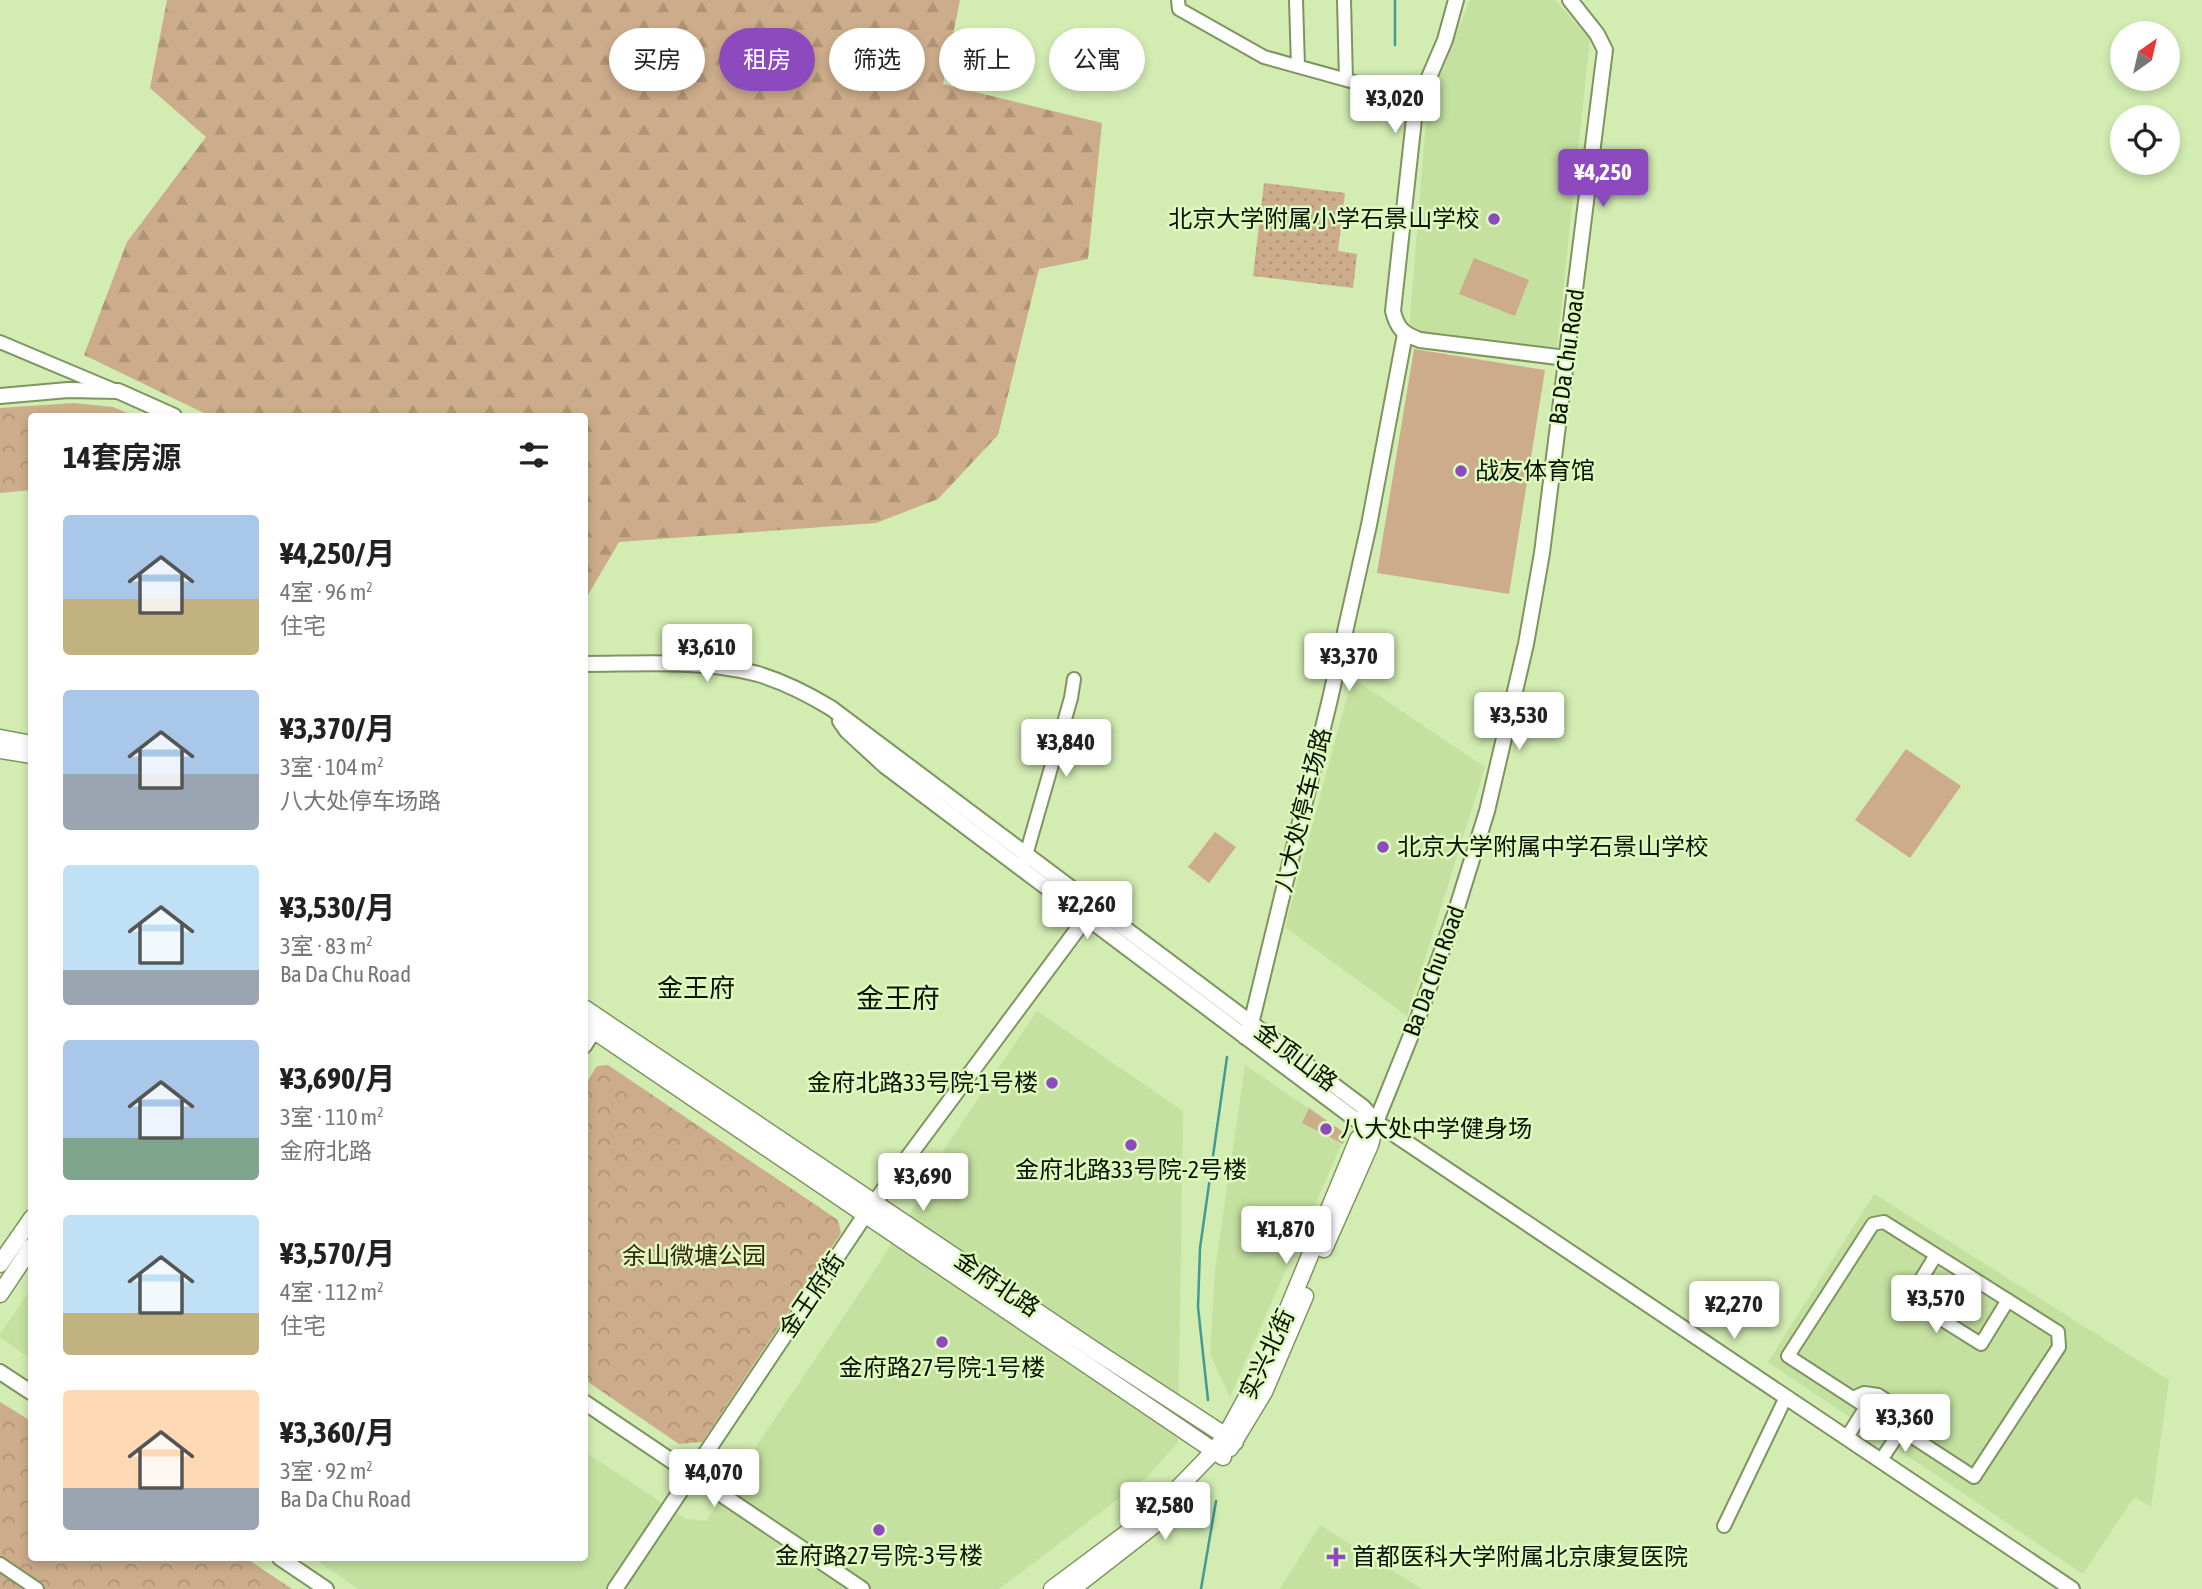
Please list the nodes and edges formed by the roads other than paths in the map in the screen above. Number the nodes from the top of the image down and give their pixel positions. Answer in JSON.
{"nodes":[{"id":1,"x":1178,"y":0,"type":"edge"},
{"id":2,"x":1296,"y":0,"type":"edge"},
{"id":3,"x":1344,"y":0,"type":"edge"},
{"id":4,"x":1456,"y":0,"type":"edge"},
{"id":5,"x":1570,"y":0,"type":"edge"},
{"id":6,"x":1298,"y":66,"type":"junction"},
{"id":7,"x":1346,"y":80,"type":"junction"},
{"id":8,"x":1419,"y":100,"type":"junction"},
{"id":9,"x":1405,"y":334,"type":"junction"},
{"id":10,"x":0,"y":342,"type":"edge"},
{"id":11,"x":1566,"y":358,"type":"junction"},
{"id":12,"x":118,"y":391,"type":"junction"},
{"id":13,"x":0,"y":396,"type":"edge"},
{"id":14,"x":167,"y":413,"type":"edge"},
{"id":15,"x":588,"y":664,"type":"edge"},
{"id":16,"x":1074,"y":679,"type":"dead end"},
{"id":17,"x":0,"y":738,"type":"edge"},
{"id":18,"x":28,"y":743,"type":"edge"},
{"id":19,"x":0,"y":750,"type":"edge"},
{"id":20,"x":28,"y":754,"type":"edge"},
{"id":21,"x":1024,"y":862,"type":"junction"},
{"id":22,"x":1090,"y":912,"type":"junction"},
{"id":23,"x":593,"y":1025,"type":"edge"},
{"id":24,"x":1248,"y":1031,"type":"junction"},
{"id":25,"x":1376,"y":1122,"type":"junction"},
{"id":26,"x":870,"y":1209,"type":"junction"},
{"id":27,"x":28,"y":1223,"type":"edge"},
{"id":28,"x":28,"y":1252,"type":"edge"},
{"id":29,"x":1936,"y":1255,"type":"junction"},
{"id":30,"x":0,"y":1264,"type":"edge"},
{"id":31,"x":0,"y":1294,"type":"edge"},
{"id":32,"x":2008,"y":1300,"type":"junction"},
{"id":33,"x":0,"y":1372,"type":"edge"},
{"id":34,"x":28,"y":1390,"type":"edge"},
{"id":35,"x":1786,"y":1397,"type":"junction"},
{"id":36,"x":1853,"y":1398,"type":"junction"},
{"id":37,"x":588,"y":1405,"type":"edge"},
{"id":38,"x":1866,"y":1407,"type":"junction"},
{"id":39,"x":1901,"y":1430,"type":"junction"},
{"id":40,"x":1847,"y":1437,"type":"junction"},
{"id":41,"x":1230,"y":1439,"type":"junction"},
{"id":42,"x":1916,"y":1439,"type":"junction"},
{"id":43,"x":1218,"y":1454,"type":"junction"},
{"id":44,"x":1881,"y":1460,"type":"junction"},
{"id":45,"x":692,"y":1474,"type":"junction"},
{"id":46,"x":1724,"y":1526,"type":"dead end"},
{"id":47,"x":284,"y":1561,"type":"edge"},
{"id":48,"x":0,"y":1564,"type":"edge"},
{"id":49,"x":37,"y":1589,"type":"edge"},
{"id":50,"x":326,"y":1589,"type":"edge"},
{"id":51,"x":615,"y":1589,"type":"edge"},
{"id":52,"x":862,"y":1589,"type":"edge"},
{"id":53,"x":1052,"y":1589,"type":"edge"},
{"id":54,"x":1073,"y":1589,"type":"edge"},
{"id":55,"x":2072,"y":1589,"type":"edge"}],
"edges":[{"from":1,"to":6,"type":"street"},
{"from":2,"to":6,"type":"street"},
{"from":3,"to":7,"type":"street"},
{"from":4,"to":8,"type":"street"},
{"from":5,"to":11,"type":"street","name":"Ba Da Chu Road"},
{"from":6,"to":7,"type":"street"},
{"from":7,"to":8,"type":"street"},
{"from":8,"to":9,"type":"street"},
{"from":9,"to":11,"type":"street"},
{"from":9,"to":24,"type":"street","name":"八大处停车场路"},
{"from":10,"to":12,"type":"street"},
{"from":11,"to":25,"type":"street","name":"Ba Da Chu Road"},
{"from":12,"to":13,"type":"street"},
{"from":12,"to":14,"type":"street"},
{"from":15,"to":21,"type":"street","name":"金顶山路"},
{"from":16,"to":21,"type":"street"},
{"from":17,"to":18,"type":"main road"},
{"from":19,"to":20,"type":"main road"},
{"from":21,"to":22,"type":"street","name":"金顶山路"},
{"from":22,"to":24,"type":"street","name":"金顶山路"},
{"from":22,"to":26,"type":"street","name":"金王府街"},
{"from":23,"to":26,"type":"main road","name":"金府北路"},
{"from":24,"to":25,"type":"street","name":"金顶山路"},
{"from":25,"to":35,"type":"street"},
{"from":25,"to":41,"type":"main road","name":"实兴北街"},
{"from":26,"to":41,"type":"main road","name":"金府北路"},
{"from":26,"to":43,"type":"main road","name":"金府北路"},
{"from":26,"to":45,"type":"street","name":"金王府街"},
{"from":27,"to":30,"type":"main road"},
{"from":28,"to":31,"type":"main road"},
{"from":29,"to":32,"type":"street"},
{"from":29,"to":32,"type":"street"},
{"from":29,"to":36,"type":"street"},
{"from":32,"to":42,"type":"street"},
{"from":33,"to":34,"type":"street"},
{"from":35,"to":40,"type":"street"},
{"from":35,"to":46,"type":"street"},
{"from":36,"to":38,"type":"street"},
{"from":36,"to":42,"type":"street"},
{"from":37,"to":45,"type":"street"},
{"from":38,"to":39,"type":"street"},
{"from":38,"to":40,"type":"street"},
{"from":39,"to":42,"type":"street"},
{"from":39,"to":44,"type":"street"},
{"from":40,"to":44,"type":"street"},
{"from":41,"to":43,"type":"main road","name":"实兴北街"},
{"from":43,"to":53,"type":"main road","name":"实兴北街"},
{"from":43,"to":54,"type":"main road","name":"实兴北街"},
{"from":44,"to":55,"type":"street"},
{"from":45,"to":51,"type":"street","name":"金王府街"},
{"from":45,"to":52,"type":"street"},
{"from":47,"to":50,"type":"street"},
{"from":48,"to":49,"type":"street"}]}
